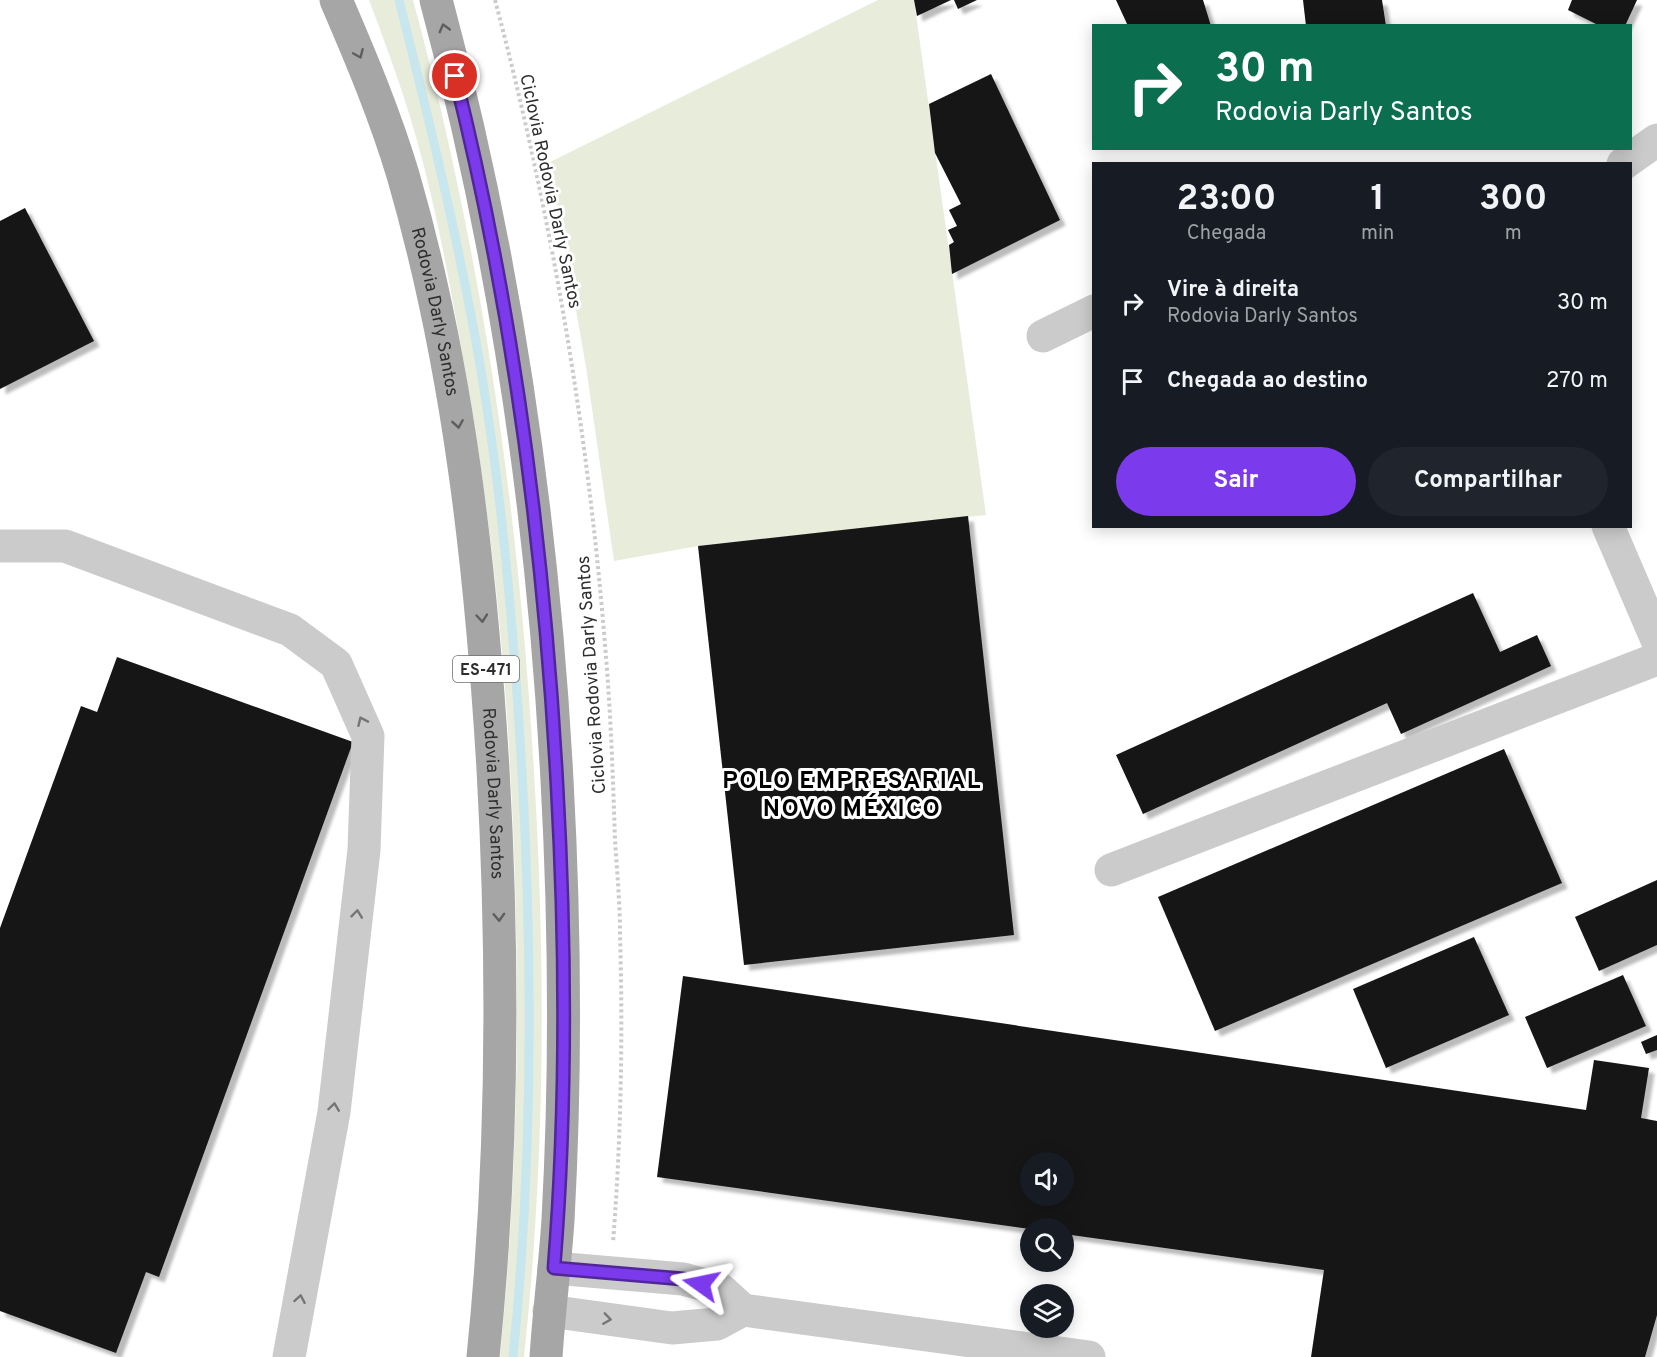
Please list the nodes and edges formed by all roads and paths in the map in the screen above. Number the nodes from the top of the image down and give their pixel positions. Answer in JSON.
{"nodes":[{"id":1,"x":336,"y":0,"type":"edge"},
{"id":2,"x":436,"y":0,"type":"edge"},
{"id":3,"x":495,"y":0,"type":"edge"},
{"id":4,"x":1657,"y":140,"type":"edge"},
{"id":5,"x":1626,"y":162,"type":"edge"},
{"id":6,"x":1092,"y":312,"type":"edge"},
{"id":7,"x":1043,"y":336,"type":"dead end"},
{"id":8,"x":1609,"y":528,"type":"edge"},
{"id":9,"x":0,"y":546,"type":"edge"},
{"id":10,"x":1657,"y":640,"type":"edge"},
{"id":11,"x":1657,"y":659,"type":"edge"},
{"id":12,"x":1111,"y":870,"type":"dead end"},
{"id":13,"x":554,"y":1268,"type":"junction"},
{"id":14,"x":611,"y":1272,"type":"junction"},
{"id":15,"x":743,"y":1310,"type":"junction"},
{"id":16,"x":549,"y":1311,"type":"junction"},
{"id":17,"x":290,"y":1357,"type":"edge"},
{"id":18,"x":483,"y":1357,"type":"edge"},
{"id":19,"x":546,"y":1357,"type":"edge"},
{"id":20,"x":1089,"y":1357,"type":"edge"}],
"edges":[{"from":1,"to":18,"type":"main road","name":"Rodovia Darly Santos","number":"ES-471","one_way":true},
{"from":13,"to":2,"type":"main road","one_way":true},
{"from":3,"to":14,"type":"path","name":"Ciclovia Rodovia Darly Santos"},
{"from":4,"to":5,"type":"street"},
{"from":6,"to":7,"type":"street"},
{"from":8,"to":10,"type":"street"},
{"from":17,"to":9,"type":"street","one_way":true},
{"from":11,"to":12,"type":"street"},
{"from":13,"to":14,"type":"street"},
{"from":13,"to":16,"type":"main road"},
{"from":14,"to":15,"type":"street"},
{"from":16,"to":15,"type":"street","one_way":true},
{"from":15,"to":20,"type":"street"},
{"from":16,"to":19,"type":"main road"}]}
